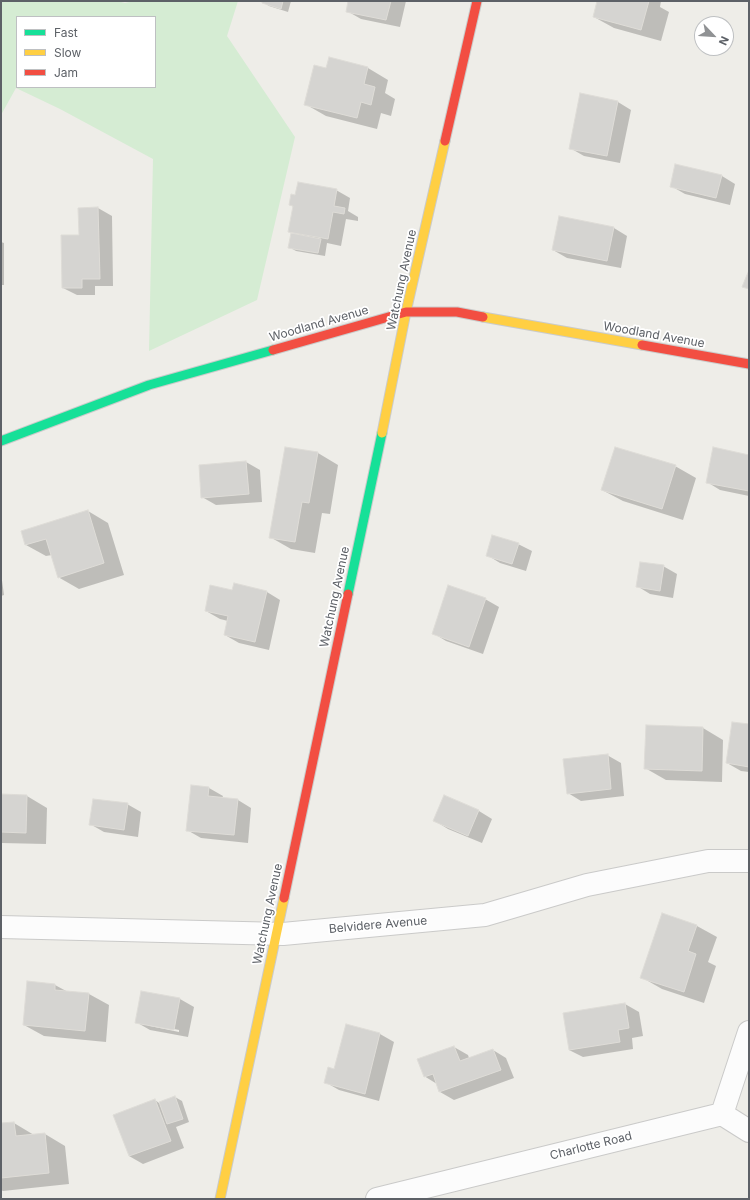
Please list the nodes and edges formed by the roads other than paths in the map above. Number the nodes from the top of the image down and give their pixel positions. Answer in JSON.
{"nodes":[{"id":1,"x":477,"y":1,"type":"edge"},
{"id":2,"x":406,"y":312,"type":"junction"},
{"id":3,"x":749,"y":364,"type":"edge"},
{"id":4,"x":1,"y":441,"type":"edge"},
{"id":5,"x":749,"y":862,"type":"edge"},
{"id":6,"x":1,"y":927,"type":"edge"},
{"id":7,"x":276,"y":934,"type":"junction"},
{"id":8,"x":749,"y":1032,"type":"edge"},
{"id":9,"x":722,"y":1114,"type":"junction"},
{"id":10,"x":749,"y":1131,"type":"edge"},
{"id":11,"x":220,"y":1199,"type":"edge"},
{"id":12,"x":377,"y":1199,"type":"edge"}],
"edges":[{"from":1,"to":2,"type":"street","name":"Watchung Avenue"},
{"from":2,"to":3,"type":"street","name":"Woodland Avenue"},
{"from":2,"to":4,"type":"street","name":"Woodland Avenue"},
{"from":2,"to":7,"type":"street","name":"Watchung Avenue"},
{"from":5,"to":7,"type":"street","name":"Belvidere Avenue"},
{"from":6,"to":7,"type":"street","name":"Belvidere Avenue"},
{"from":7,"to":11,"type":"street","name":"Watchung Avenue"},
{"from":8,"to":9,"type":"street"},
{"from":9,"to":10,"type":"street"},
{"from":9,"to":12,"type":"street","name":"Charlotte Road"}]}
